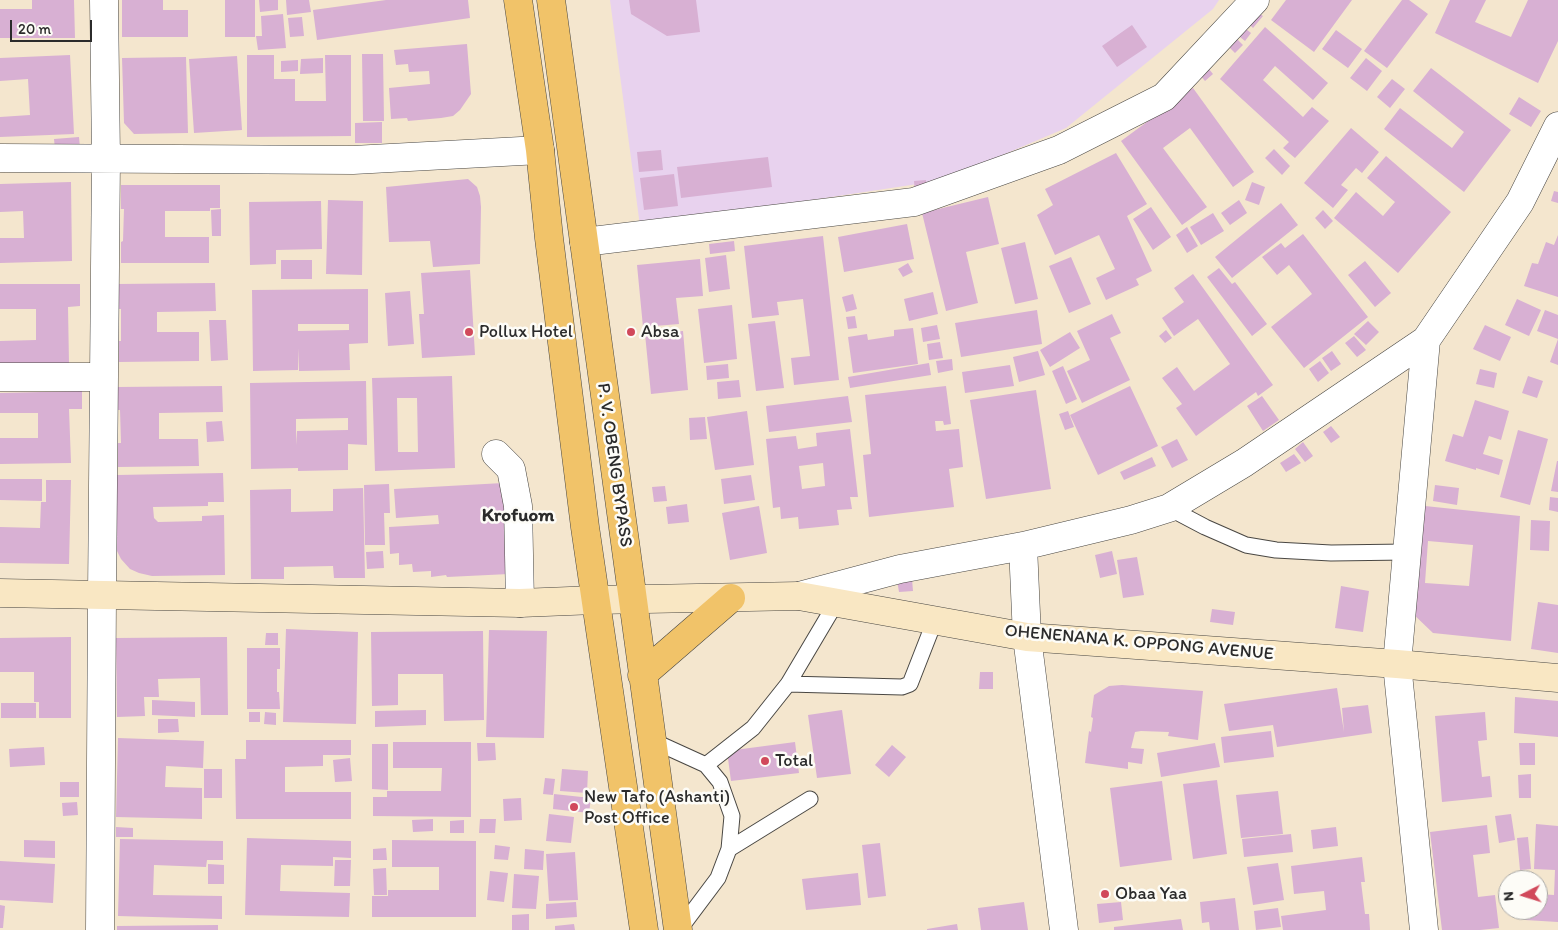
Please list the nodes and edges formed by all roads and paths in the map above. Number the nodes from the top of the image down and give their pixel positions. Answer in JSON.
{"nodes":[{"id":1,"x":104,"y":0,"type":"edge"},
{"id":2,"x":518,"y":0,"type":"edge"},
{"id":3,"x":551,"y":0,"type":"edge"},
{"id":4,"x":1255,"y":0,"type":"edge"},
{"id":5,"x":1558,"y":126,"type":"edge"},
{"id":6,"x":540,"y":150,"type":"junction"},
{"id":7,"x":0,"y":158,"type":"edge"},
{"id":8,"x":106,"y":158,"type":"junction"},
{"id":9,"x":584,"y":242,"type":"junction"},
{"id":10,"x":1426,"y":340,"type":"junction"},
{"id":11,"x":0,"y":377,"type":"edge"},
{"id":12,"x":104,"y":377,"type":"junction"},
{"id":13,"x":496,"y":454,"type":"dead end"},
{"id":14,"x":1169,"y":508,"type":"junction"},
{"id":15,"x":1023,"y":546,"type":"junction"},
{"id":16,"x":1407,"y":552,"type":"junction"},
{"id":17,"x":0,"y":593,"type":"edge"},
{"id":18,"x":102,"y":595,"type":"junction"},
{"id":19,"x":799,"y":596,"type":"junction"},
{"id":20,"x":731,"y":598,"type":"junction"},
{"id":21,"x":595,"y":600,"type":"junction"},
{"id":22,"x":632,"y":600,"type":"junction"},
{"id":23,"x":520,"y":603,"type":"junction"},
{"id":24,"x":836,"y":603,"type":"junction"},
{"id":25,"x":935,"y":620,"type":"junction"},
{"id":26,"x":1027,"y":637,"type":"junction"},
{"id":27,"x":1397,"y":664,"type":"junction"},
{"id":28,"x":642,"y":675,"type":"junction"},
{"id":29,"x":1558,"y":678,"type":"edge"},
{"id":30,"x":788,"y":684,"type":"junction"},
{"id":31,"x":651,"y":740,"type":"junction"},
{"id":32,"x":706,"y":765,"type":"junction"},
{"id":33,"x":810,"y":799,"type":"dead end"},
{"id":34,"x":729,"y":849,"type":"junction"},
{"id":35,"x":100,"y":930,"type":"edge"},
{"id":36,"x":644,"y":930,"type":"edge"},
{"id":37,"x":678,"y":930,"type":"edge"},
{"id":38,"x":1064,"y":930,"type":"edge"},
{"id":39,"x":1424,"y":930,"type":"edge"}],
"edges":[{"from":1,"to":8,"type":"street"},
{"from":2,"to":6,"type":"highway","name":"P. V. OBENG BYPASS"},
{"from":3,"to":9,"type":"highway","name":"P. V. OBENG BYPASS"},
{"from":4,"to":9,"type":"street"},
{"from":5,"to":10,"type":"street"},
{"from":6,"to":8,"type":"street"},
{"from":6,"to":21,"type":"highway","name":"P. V. OBENG BYPASS"},
{"from":7,"to":8,"type":"street"},
{"from":8,"to":12,"type":"street"},
{"from":9,"to":22,"type":"highway","name":"P. V. OBENG BYPASS"},
{"from":10,"to":14,"type":"street"},
{"from":10,"to":16,"type":"street"},
{"from":11,"to":12,"type":"street"},
{"from":12,"to":18,"type":"street"},
{"from":13,"to":23,"type":"street"},
{"from":14,"to":15,"type":"street"},
{"from":14,"to":16,"type":"lane"},
{"from":15,"to":19,"type":"street"},
{"from":15,"to":26,"type":"street"},
{"from":16,"to":27,"type":"street"},
{"from":17,"to":18,"type":"street","name":"OHENENANA K. OPPONG AVENUE"},
{"from":18,"to":23,"type":"street","name":"OHENENANA K. OPPONG AVENUE"},
{"from":18,"to":35,"type":"street"},
{"from":19,"to":20,"type":"street","name":"OHENENANA K. OPPONG AVENUE"},
{"from":19,"to":24,"type":"street","name":"OHENENANA K. OPPONG AVENUE"},
{"from":20,"to":22,"type":"street","name":"OHENENANA K. OPPONG AVENUE"},
{"from":20,"to":28,"type":"highway"},
{"from":21,"to":22,"type":"street","name":"OHENENANA K. OPPONG AVENUE"},
{"from":21,"to":23,"type":"street","name":"OHENENANA K. OPPONG AVENUE"},
{"from":21,"to":36,"type":"highway","name":"P. V. OBENG BYPASS"},
{"from":22,"to":28,"type":"highway","name":"P. V. OBENG BYPASS"},
{"from":24,"to":25,"type":"street","name":"OHENENANA K. OPPONG AVENUE"},
{"from":24,"to":30,"type":"lane"},
{"from":25,"to":26,"type":"street","name":"OHENENANA K. OPPONG AVENUE"},
{"from":25,"to":30,"type":"lane"},
{"from":26,"to":27,"type":"street","name":"OHENENANA K. OPPONG AVENUE"},
{"from":26,"to":38,"type":"street"},
{"from":27,"to":29,"type":"street","name":"OHENENANA K. OPPONG AVENUE"},
{"from":27,"to":39,"type":"street"},
{"from":28,"to":31,"type":"highway","name":"P. V. OBENG BYPASS"},
{"from":30,"to":32,"type":"lane"},
{"from":31,"to":32,"type":"lane"},
{"from":31,"to":37,"type":"highway","name":"P. V. OBENG BYPASS"},
{"from":32,"to":34,"type":"lane"},
{"from":33,"to":34,"type":"lane"},
{"from":34,"to":37,"type":"lane"}]}
